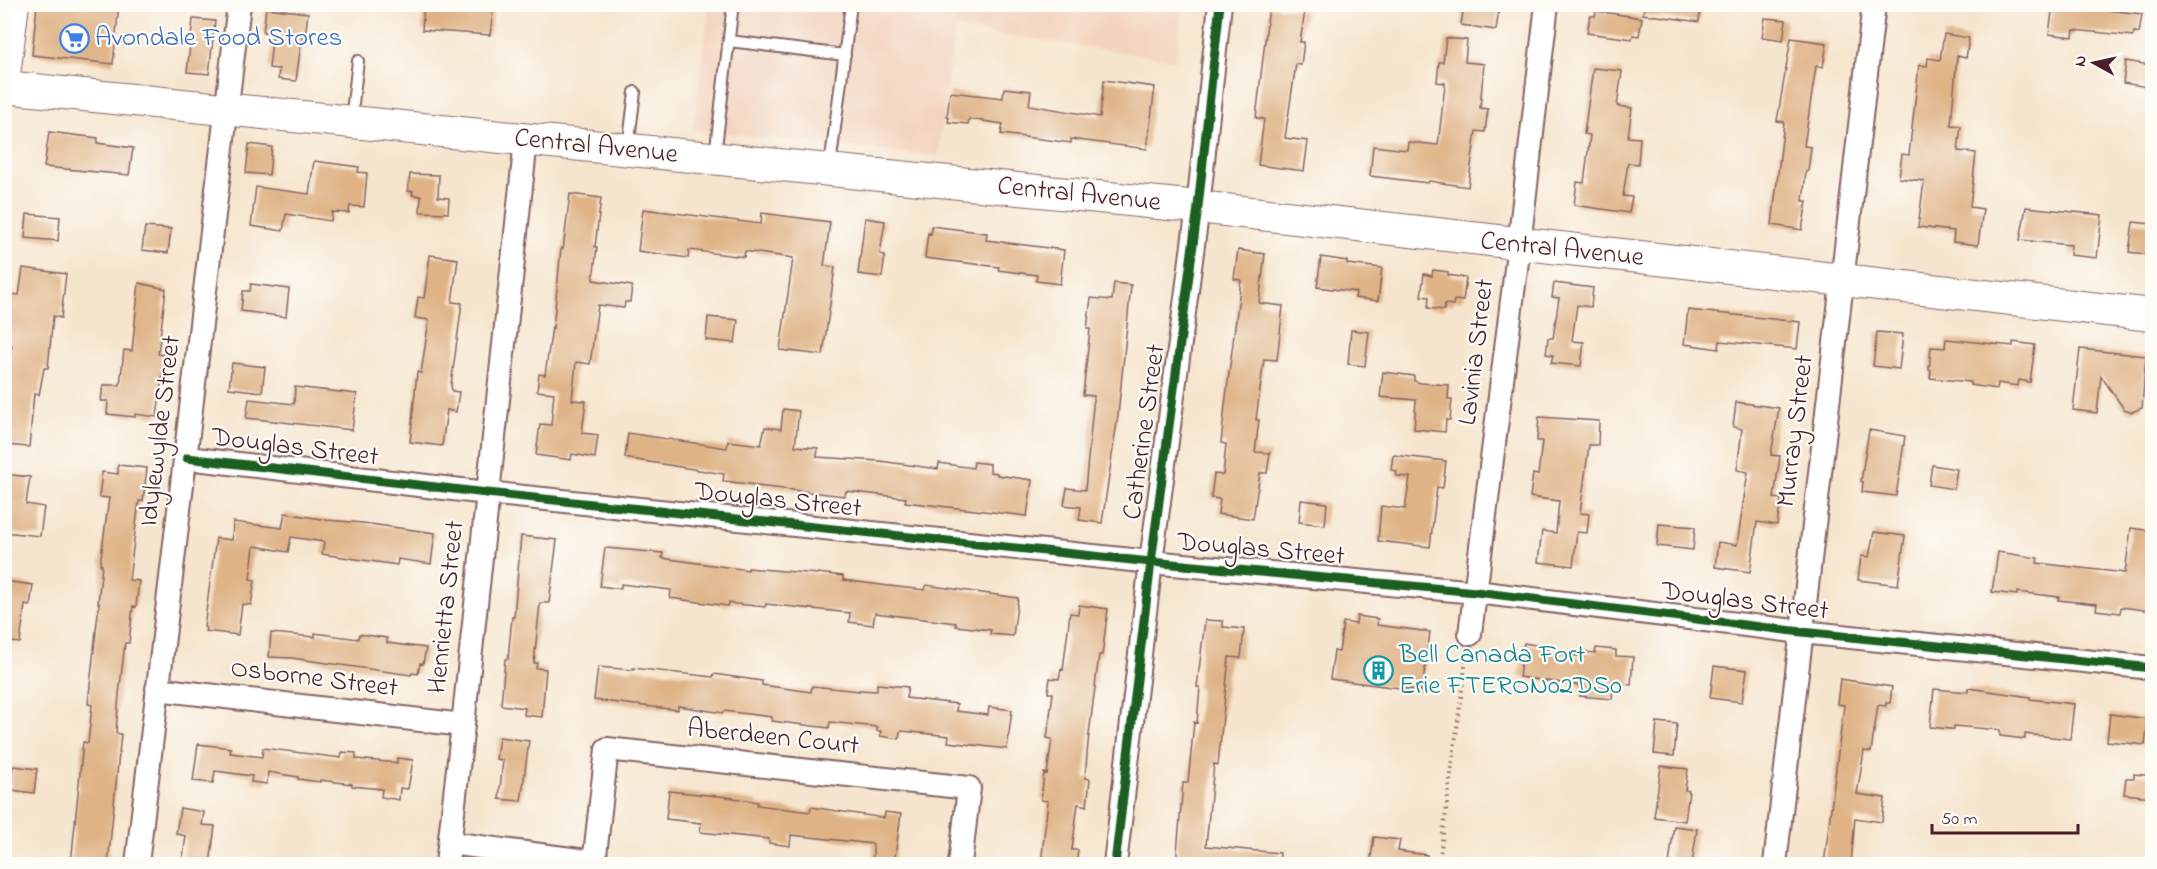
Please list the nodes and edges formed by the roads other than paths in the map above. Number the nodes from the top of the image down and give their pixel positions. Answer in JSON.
{"nodes":[{"id":1,"x":12,"y":4,"type":"edge"},
{"id":2,"x":239,"y":4,"type":"edge"},
{"id":3,"x":733,"y":4,"type":"edge"},
{"id":4,"x":851,"y":4,"type":"edge"},
{"id":5,"x":1220,"y":4,"type":"edge"},
{"id":6,"x":1547,"y":4,"type":"edge"},
{"id":7,"x":1874,"y":4,"type":"edge"},
{"id":8,"x":729,"y":41,"type":"junction"},
{"id":9,"x":845,"y":55,"type":"junction"},
{"id":10,"x":358,"y":61,"type":"dead end"},
{"id":11,"x":4,"y":75,"type":"edge"},
{"id":12,"x":4,"y":87,"type":"edge"},
{"id":13,"x":635,"y":92,"type":"dead end"},
{"id":14,"x":227,"y":108,"type":"junction"},
{"id":15,"x":351,"y":122,"type":"junction"},
{"id":16,"x":526,"y":140,"type":"junction"},
{"id":17,"x":628,"y":150,"type":"junction"},
{"id":18,"x":715,"y":158,"type":"junction"},
{"id":19,"x":829,"y":169,"type":"junction"},
{"id":20,"x":1198,"y":207,"type":"junction"},
{"id":21,"x":1519,"y":245,"type":"junction"},
{"id":22,"x":1842,"y":281,"type":"junction"},
{"id":23,"x":2152,"y":315,"type":"edge"},
{"id":24,"x":187,"y":458,"type":"junction"},
{"id":25,"x":487,"y":493,"type":"junction"},
{"id":26,"x":1150,"y":562,"type":"junction"},
{"id":27,"x":1476,"y":592,"type":"junction"},
{"id":28,"x":1802,"y":632,"type":"junction"},
{"id":29,"x":1470,"y":634,"type":"road end"},
{"id":30,"x":2152,"y":668,"type":"edge"},
{"id":31,"x":157,"y":689,"type":"junction"},
{"id":32,"x":464,"y":725,"type":"junction"},
{"id":33,"x":448,"y":854,"type":"edge"},
{"id":34,"x":594,"y":863,"type":"edge"},
{"id":35,"x":137,"y":864,"type":"edge"},
{"id":36,"x":960,"y":864,"type":"edge"},
{"id":37,"x":1115,"y":864,"type":"edge"},
{"id":38,"x":1775,"y":864,"type":"edge"}],
"edges":[{"from":1,"to":11,"type":"main road"},
{"from":2,"to":14,"type":"street","name":"Idylewylde Street"},
{"from":3,"to":8,"type":"lane"},
{"from":4,"to":9,"type":"lane"},
{"from":5,"to":20,"type":"street","name":"Catherine Street"},
{"from":6,"to":21,"type":"street","name":"Lavinia Street"},
{"from":7,"to":22,"type":"street","name":"Murray Street"},
{"from":8,"to":9,"type":"lane"},
{"from":8,"to":18,"type":"lane"},
{"from":9,"to":19,"type":"lane"},
{"from":10,"to":15,"type":"lane"},
{"from":12,"to":14,"type":"main road","name":"Central Avenue"},
{"from":13,"to":17,"type":"lane"},
{"from":14,"to":15,"type":"main road","name":"Central Avenue"},
{"from":14,"to":24,"type":"street","name":"Idylewylde Street"},
{"from":15,"to":16,"type":"main road","name":"Central Avenue"},
{"from":16,"to":17,"type":"main road","name":"Central Avenue"},
{"from":16,"to":25,"type":"street","name":"Henrietta Street"},
{"from":17,"to":18,"type":"main road","name":"Central Avenue"},
{"from":18,"to":19,"type":"main road","name":"Central Avenue"},
{"from":19,"to":20,"type":"main road","name":"Central Avenue"},
{"from":20,"to":21,"type":"main road","name":"Central Avenue"},
{"from":20,"to":26,"type":"street","name":"Catherine Street"},
{"from":21,"to":22,"type":"main road","name":"Central Avenue"},
{"from":21,"to":27,"type":"street","name":"Lavinia Street"},
{"from":22,"to":23,"type":"main road","name":"Central Avenue"},
{"from":22,"to":28,"type":"street","name":"Murray Street"},
{"from":24,"to":25,"type":"street","name":"Douglas Street"},
{"from":24,"to":31,"type":"street","name":"Idylewylde Street"},
{"from":25,"to":26,"type":"street","name":"Douglas Street"},
{"from":25,"to":32,"type":"street","name":"Henrietta Street"},
{"from":26,"to":27,"type":"street","name":"Douglas Street"},
{"from":26,"to":37,"type":"street","name":"Catherine Street"},
{"from":27,"to":28,"type":"street","name":"Douglas Street"},
{"from":27,"to":29,"type":"street","name":"Lavinia Street"},
{"from":28,"to":30,"type":"street","name":"Douglas Street"},
{"from":28,"to":38,"type":"street","name":"Murray Street"},
{"from":31,"to":32,"type":"street","name":"Osborne Street"},
{"from":31,"to":35,"type":"street","name":"Idylewylde Street"},
{"from":32,"to":33,"type":"street","name":"Henrietta Street"},
{"from":33,"to":34,"type":"street","name":"Aberdeen Court"},
{"from":34,"to":36,"type":"street","name":"Aberdeen Court"}]}
